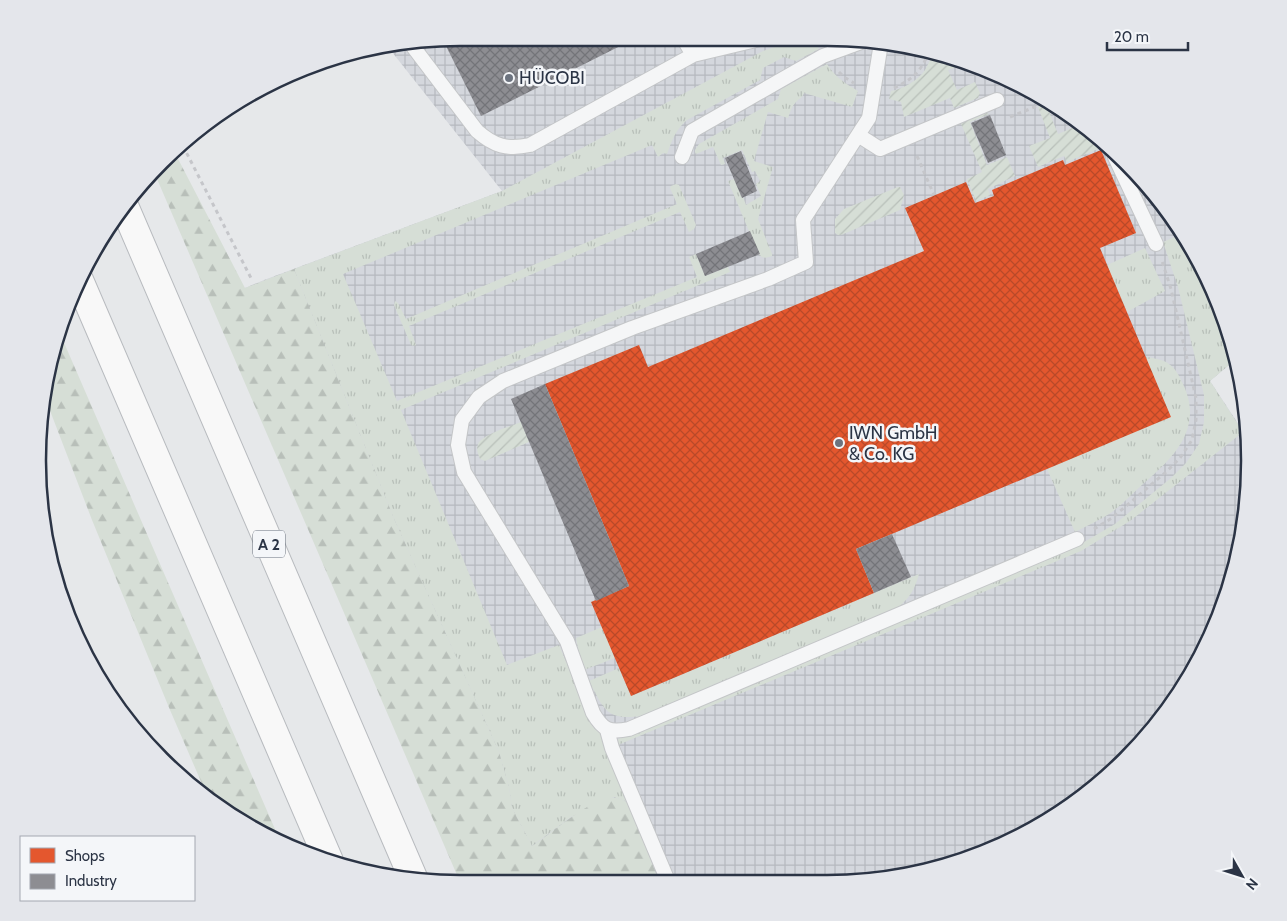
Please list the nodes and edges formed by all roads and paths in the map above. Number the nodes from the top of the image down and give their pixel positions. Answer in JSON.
{"nodes":[{"id":1,"x":687,"y":46,"type":"edge"},
{"id":2,"x":730,"y":46,"type":"edge"},
{"id":3,"x":848,"y":47,"type":"edge"},
{"id":4,"x":415,"y":49,"type":"edge"},
{"id":5,"x":880,"y":50,"type":"edge"},
{"id":6,"x":692,"y":55,"type":"junction"},
{"id":7,"x":997,"y":100,"type":"dead end"},
{"id":8,"x":1039,"y":105,"type":"edge"},
{"id":9,"x":1005,"y":119,"type":"dead end"},
{"id":10,"x":858,"y":135,"type":"junction"},
{"id":11,"x":908,"y":137,"type":"junction"},
{"id":12,"x":185,"y":151,"type":"edge"},
{"id":13,"x":682,"y":157,"type":"dead end"},
{"id":14,"x":1121,"y":170,"type":"edge"},
{"id":15,"x":934,"y":195,"type":"dead end"},
{"id":16,"x":128,"y":214,"type":"edge"},
{"id":17,"x":1156,"y":244,"type":"joint"},
{"id":18,"x":252,"y":280,"type":"dead end"},
{"id":19,"x":83,"y":290,"type":"edge"},
{"id":20,"x":1077,"y":539,"type":"joint"},
{"id":21,"x":607,"y":730,"type":"junction"},
{"id":22,"x":325,"y":852,"type":"edge"},
{"id":23,"x":410,"y":871,"type":"edge"},
{"id":24,"x":665,"y":875,"type":"edge"}],
"edges":[{"from":1,"to":6,"type":"lane"},
{"from":2,"to":6,"type":"lane"},
{"from":3,"to":13,"type":"lane"},
{"from":4,"to":6,"type":"lane"},
{"from":5,"to":10,"type":"lane"},
{"from":7,"to":11,"type":"lane"},
{"from":8,"to":9,"type":"path"},
{"from":10,"to":11,"type":"lane"},
{"from":10,"to":21,"type":"lane"},
{"from":11,"to":15,"type":"path"},
{"from":12,"to":18,"type":"path"},
{"from":14,"to":17,"type":"lane"},
{"from":16,"to":23,"type":"highway","number":"A 2"},
{"from":17,"to":20,"type":"path"},
{"from":19,"to":22,"type":"highway"},
{"from":20,"to":21,"type":"lane"},
{"from":21,"to":24,"type":"lane"}]}
